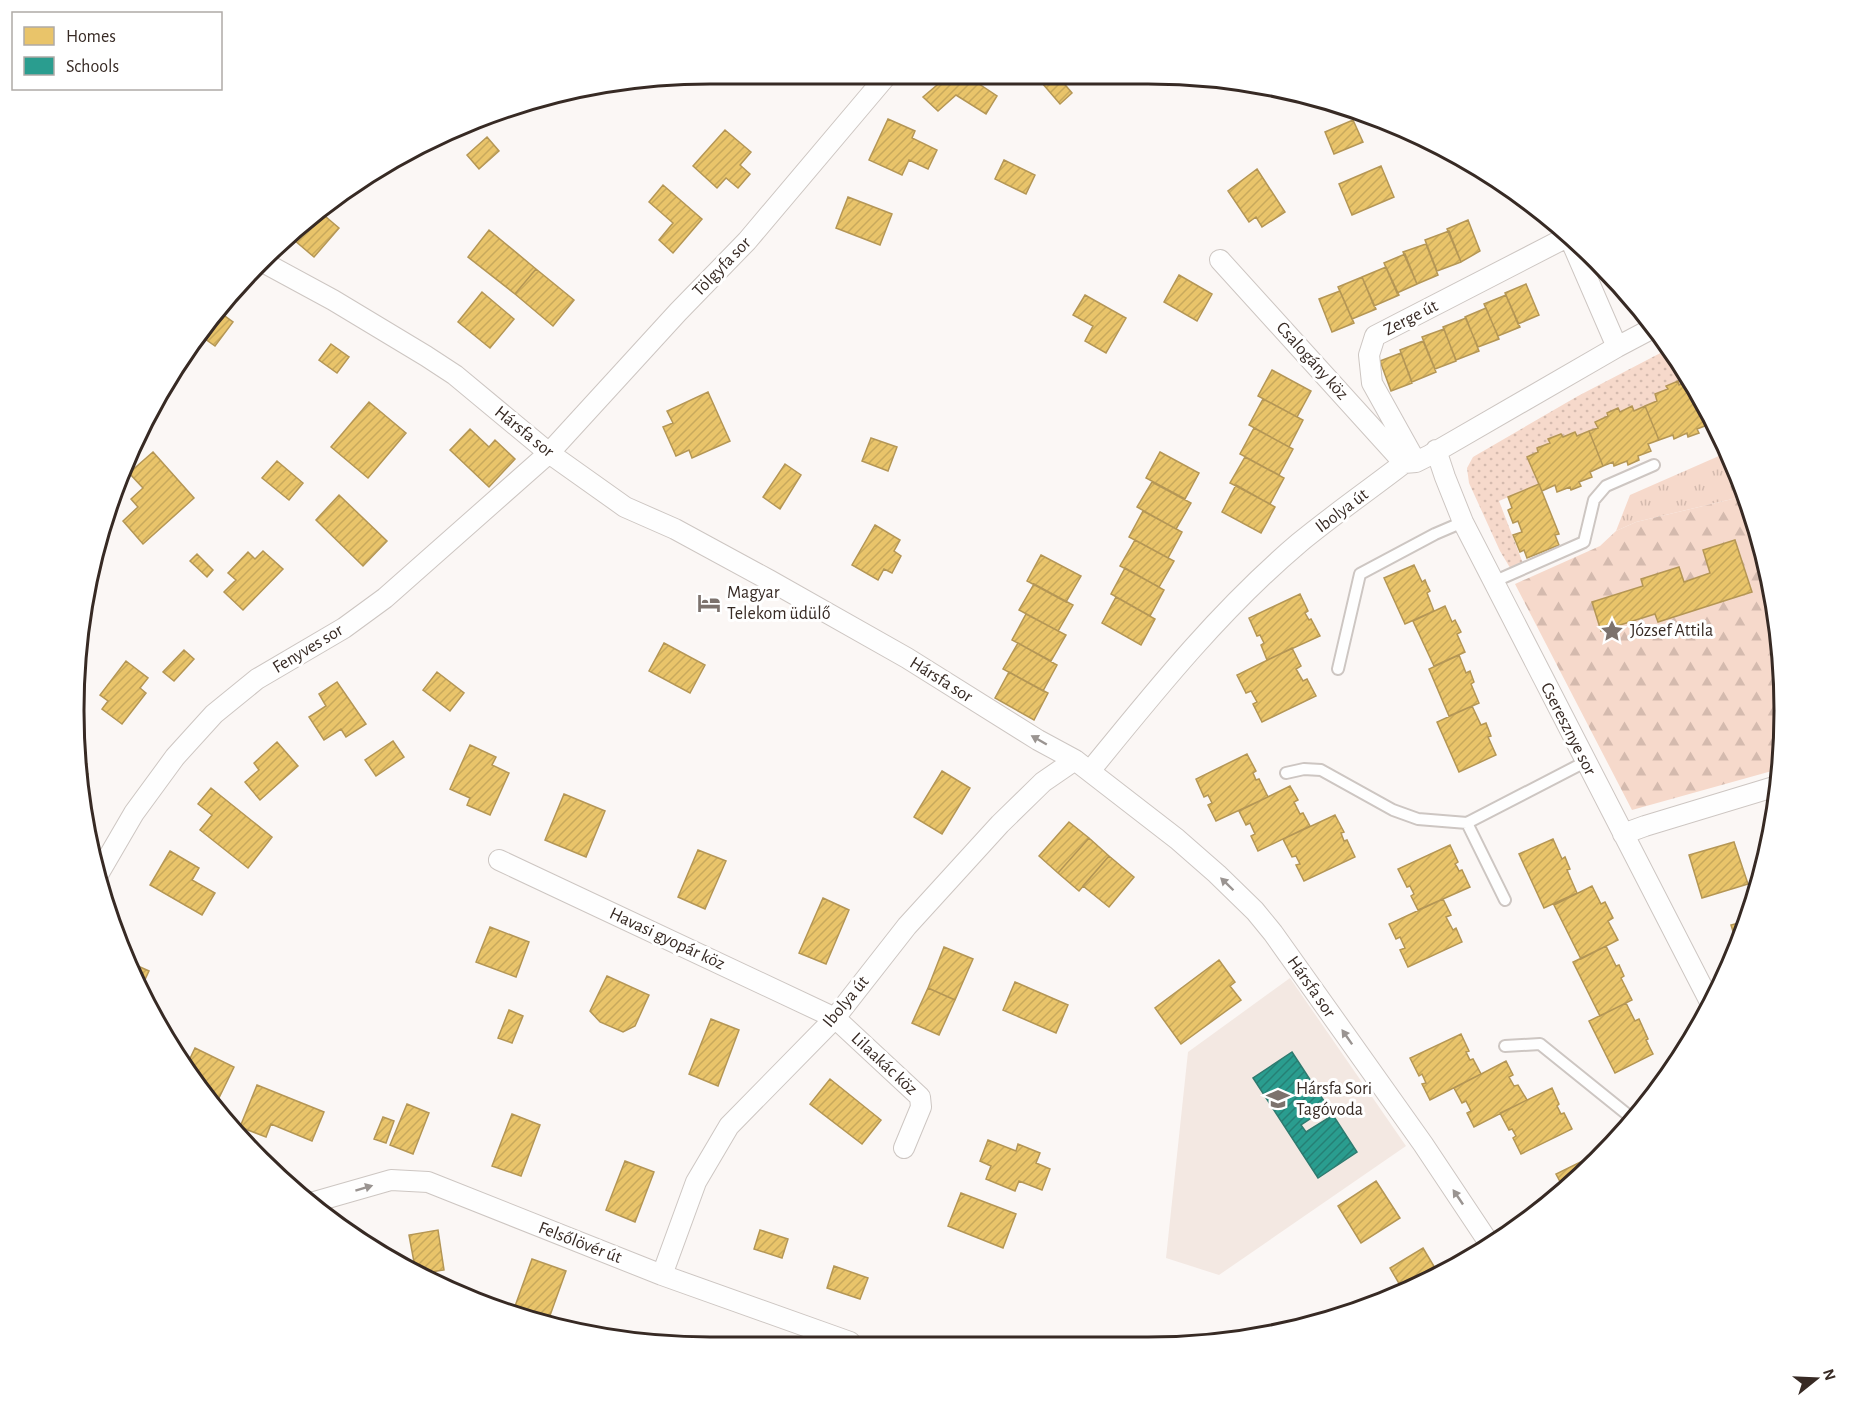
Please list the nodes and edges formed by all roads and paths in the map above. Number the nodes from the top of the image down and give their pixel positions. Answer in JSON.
{"nodes":[{"id":1,"x":880,"y":84,"type":"edge"},
{"id":2,"x":1561,"y":239,"type":"edge"},
{"id":3,"x":1577,"y":254,"type":"edge"},
{"id":4,"x":1220,"y":260,"type":"dead end"},
{"id":5,"x":269,"y":265,"type":"edge"},
{"id":6,"x":1647,"y":331,"type":"edge"},
{"id":7,"x":1617,"y":346,"type":"junction"},
{"id":8,"x":1436,"y":450,"type":"junction"},
{"id":9,"x":549,"y":453,"type":"junction"},
{"id":10,"x":1410,"y":463,"type":"junction"},
{"id":11,"x":1654,"y":465,"type":"dead end"},
{"id":12,"x":1463,"y":522,"type":"junction"},
{"id":13,"x":1493,"y":582,"type":"junction"},
{"id":14,"x":1338,"y":669,"type":"dead end"},
{"id":15,"x":1585,"y":762,"type":"junction"},
{"id":16,"x":1082,"y":766,"type":"junction"},
{"id":17,"x":1286,"y":773,"type":"dead end"},
{"id":18,"x":1769,"y":788,"type":"edge"},
{"id":19,"x":1467,"y":823,"type":"junction"},
{"id":20,"x":1623,"y":834,"type":"junction"},
{"id":21,"x":499,"y":860,"type":"dead end"},
{"id":22,"x":103,"y":866,"type":"edge"},
{"id":23,"x":1505,"y":900,"type":"dead end"},
{"id":24,"x":1706,"y":994,"type":"edge"},
{"id":25,"x":835,"y":1018,"type":"junction"},
{"id":26,"x":1506,"y":1046,"type":"dead end"},
{"id":27,"x":1627,"y":1114,"type":"edge"},
{"id":28,"x":904,"y":1148,"type":"dead end"},
{"id":29,"x":320,"y":1200,"type":"edge"},
{"id":30,"x":1485,"y":1238,"type":"edge"},
{"id":31,"x":662,"y":1275,"type":"junction"},
{"id":32,"x":836,"y":1337,"type":"edge"}],
"edges":[{"from":1,"to":9,"type":"street","name":"Tölgyfa sor"},
{"from":2,"to":10,"type":"street","name":"Zerge út"},
{"from":3,"to":7,"type":"street","name":"Zerge út"},
{"from":4,"to":10,"type":"street","name":"Csalogány köz"},
{"from":5,"to":9,"type":"street","name":"Hársfa sor"},
{"from":6,"to":7,"type":"street","name":"Ibolya út"},
{"from":7,"to":8,"type":"street","name":"Ibolya út"},
{"from":8,"to":10,"type":"street","name":"Ibolya út"},
{"from":8,"to":12,"type":"street","name":"Cseresznye sor"},
{"from":16,"to":9,"type":"street","name":"Hársfa sor","one_way":true},
{"from":9,"to":22,"type":"street","name":"Fenyves sor"},
{"from":10,"to":16,"type":"street","name":"Ibolya út"},
{"from":11,"to":13,"type":"lane"},
{"from":12,"to":13,"type":"street","name":"Cseresznye sor"},
{"from":12,"to":14,"type":"lane"},
{"from":13,"to":15,"type":"street","name":"Cseresznye sor"},
{"from":15,"to":19,"type":"lane"},
{"from":15,"to":20,"type":"street","name":"Cseresznye sor"},
{"from":16,"to":25,"type":"street","name":"Ibolya út"},
{"from":30,"to":16,"type":"street","name":"Hársfa sor","one_way":true},
{"from":17,"to":19,"type":"lane"},
{"from":18,"to":20,"type":"street"},
{"from":19,"to":23,"type":"lane"},
{"from":20,"to":24,"type":"street","name":"Cseresznye sor"},
{"from":21,"to":25,"type":"street","name":"Havasi gyopár köz"},
{"from":25,"to":28,"type":"street","name":"Lilaakác köz"},
{"from":25,"to":31,"type":"street","name":"Ibolya út"},
{"from":26,"to":27,"type":"lane"},
{"from":29,"to":31,"type":"street","name":"Felsőlövér út","one_way":true},
{"from":31,"to":32,"type":"street","name":"Felsőlövér út"}]}
